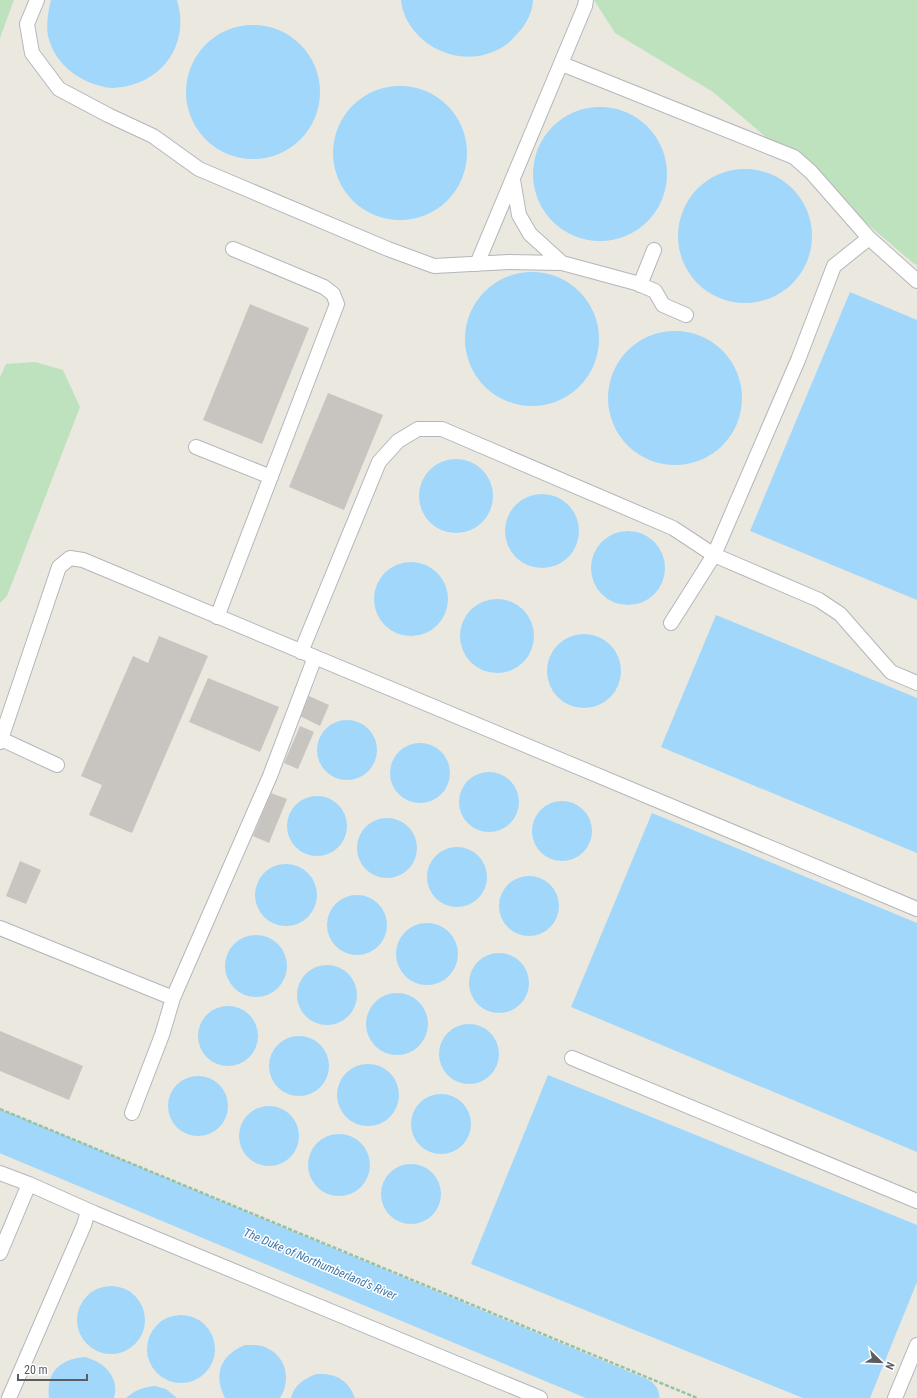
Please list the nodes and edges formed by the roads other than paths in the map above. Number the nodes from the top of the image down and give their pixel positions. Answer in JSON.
{"nodes":[{"id":1,"x":37,"y":0,"type":"edge"},
{"id":2,"x":586,"y":0,"type":"edge"},
{"id":3,"x":562,"y":64,"type":"junction"},
{"id":4,"x":513,"y":180,"type":"junction"},
{"id":5,"x":869,"y":238,"type":"junction"},
{"id":6,"x":232,"y":249,"type":"dead end"},
{"id":7,"x":654,"y":250,"type":"dead end"},
{"id":8,"x":562,"y":263,"type":"junction"},
{"id":9,"x":477,"y":264,"type":"junction"},
{"id":10,"x":917,"y":281,"type":"edge"},
{"id":11,"x":640,"y":285,"type":"junction"},
{"id":12,"x":686,"y":315,"type":"dead end"},
{"id":13,"x":196,"y":447,"type":"dead end"},
{"id":14,"x":271,"y":477,"type":"junction"},
{"id":15,"x":714,"y":555,"type":"junction"},
{"id":16,"x":217,"y":617,"type":"junction"},
{"id":17,"x":671,"y":623,"type":"dead end"},
{"id":18,"x":301,"y":652,"type":"junction"},
{"id":19,"x":315,"y":657,"type":"junction"},
{"id":20,"x":917,"y":683,"type":"edge"},
{"id":21,"x":1,"y":740,"type":"edge"},
{"id":22,"x":58,"y":765,"type":"dead end"},
{"id":23,"x":917,"y":908,"type":"edge"},
{"id":24,"x":0,"y":928,"type":"edge"},
{"id":25,"x":173,"y":998,"type":"junction"},
{"id":26,"x":572,"y":1058,"type":"dead end"},
{"id":27,"x":132,"y":1113,"type":"dead end"},
{"id":28,"x":0,"y":1173,"type":"edge"},
{"id":29,"x":29,"y":1184,"type":"junction"},
{"id":30,"x":917,"y":1201,"type":"edge"},
{"id":31,"x":88,"y":1211,"type":"junction"},
{"id":32,"x":0,"y":1253,"type":"edge"},
{"id":33,"x":917,"y":1345,"type":"edge"},
{"id":34,"x":9,"y":1398,"type":"edge"},
{"id":35,"x":540,"y":1398,"type":"edge"},
{"id":36,"x":895,"y":1398,"type":"edge"}],
"edges":[{"from":1,"to":9,"type":"lane"},
{"from":2,"to":3,"type":"lane"},
{"from":3,"to":4,"type":"lane"},
{"from":3,"to":5,"type":"lane"},
{"from":4,"to":8,"type":"lane"},
{"from":4,"to":9,"type":"lane"},
{"from":5,"to":10,"type":"lane"},
{"from":5,"to":15,"type":"lane"},
{"from":6,"to":14,"type":"lane"},
{"from":7,"to":11,"type":"lane"},
{"from":8,"to":9,"type":"lane"},
{"from":8,"to":11,"type":"lane"},
{"from":11,"to":12,"type":"lane"},
{"from":13,"to":14,"type":"lane"},
{"from":14,"to":16,"type":"lane"},
{"from":15,"to":17,"type":"lane"},
{"from":15,"to":18,"type":"lane"},
{"from":15,"to":20,"type":"lane"},
{"from":16,"to":18,"type":"lane"},
{"from":16,"to":21,"type":"lane"},
{"from":18,"to":19,"type":"lane"},
{"from":19,"to":23,"type":"lane"},
{"from":19,"to":25,"type":"lane"},
{"from":21,"to":22,"type":"lane"},
{"from":24,"to":25,"type":"lane"},
{"from":25,"to":27,"type":"lane"},
{"from":26,"to":30,"type":"lane"},
{"from":28,"to":29,"type":"lane"},
{"from":29,"to":31,"type":"lane"},
{"from":29,"to":32,"type":"lane"},
{"from":31,"to":34,"type":"lane"},
{"from":31,"to":35,"type":"lane"},
{"from":33,"to":36,"type":"lane"}]}
